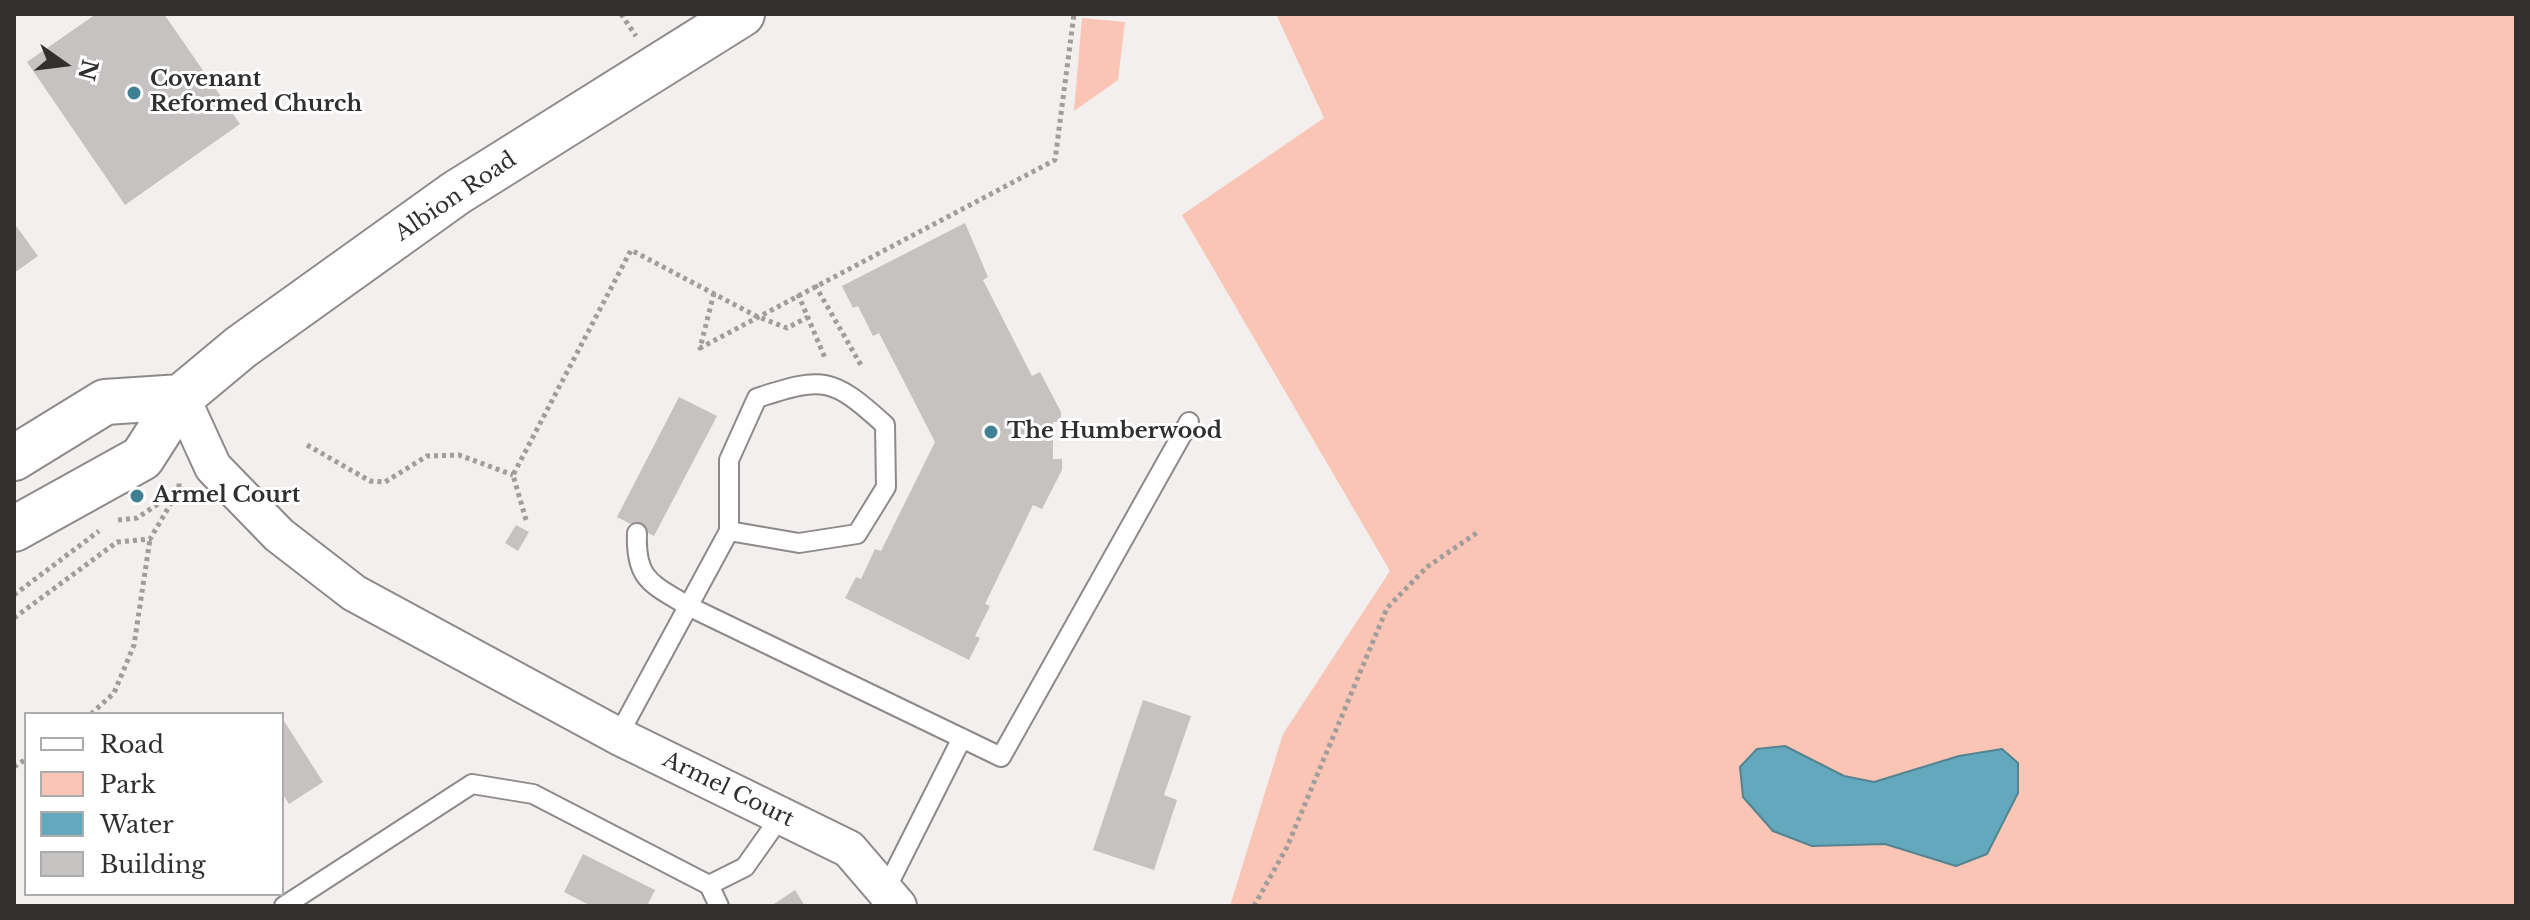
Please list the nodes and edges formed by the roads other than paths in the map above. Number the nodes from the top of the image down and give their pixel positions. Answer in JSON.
{"nodes":[{"id":1,"x":742,"y":14,"type":"edge"},
{"id":2,"x":181,"y":397,"type":"junction"},
{"id":3,"x":1189,"y":422,"type":"dead end"},
{"id":4,"x":14,"y":458,"type":"edge"},
{"id":5,"x":14,"y":529,"type":"edge"},
{"id":6,"x":729,"y":531,"type":"junction"},
{"id":7,"x":637,"y":533,"type":"dead end"},
{"id":8,"x":688,"y":606,"type":"junction"},
{"id":9,"x":618,"y":736,"type":"junction"},
{"id":10,"x":962,"y":738,"type":"junction"},
{"id":11,"x":781,"y":816,"type":"junction"},
{"id":12,"x":709,"y":885,"type":"junction"},
{"id":13,"x":892,"y":898,"type":"edge"},
{"id":14,"x":284,"y":906,"type":"edge"},
{"id":15,"x":719,"y":906,"type":"edge"}],
"edges":[{"from":1,"to":2,"type":"main road","name":"Albion Road"},
{"from":2,"to":4,"type":"main road"},
{"from":2,"to":5,"type":"main road","name":"Albion Road"},
{"from":2,"to":9,"type":"street","name":"Armel Court"},
{"from":3,"to":10,"type":"lane"},
{"from":6,"to":6,"type":"lane"},
{"from":6,"to":8,"type":"lane"},
{"from":7,"to":8,"type":"lane"},
{"from":8,"to":9,"type":"lane"},
{"from":8,"to":10,"type":"lane"},
{"from":9,"to":11,"type":"street","name":"Armel Court"},
{"from":10,"to":13,"type":"lane"},
{"from":11,"to":12,"type":"lane"},
{"from":11,"to":13,"type":"street","name":"Armel Court"},
{"from":12,"to":14,"type":"lane"},
{"from":12,"to":15,"type":"lane"}]}
